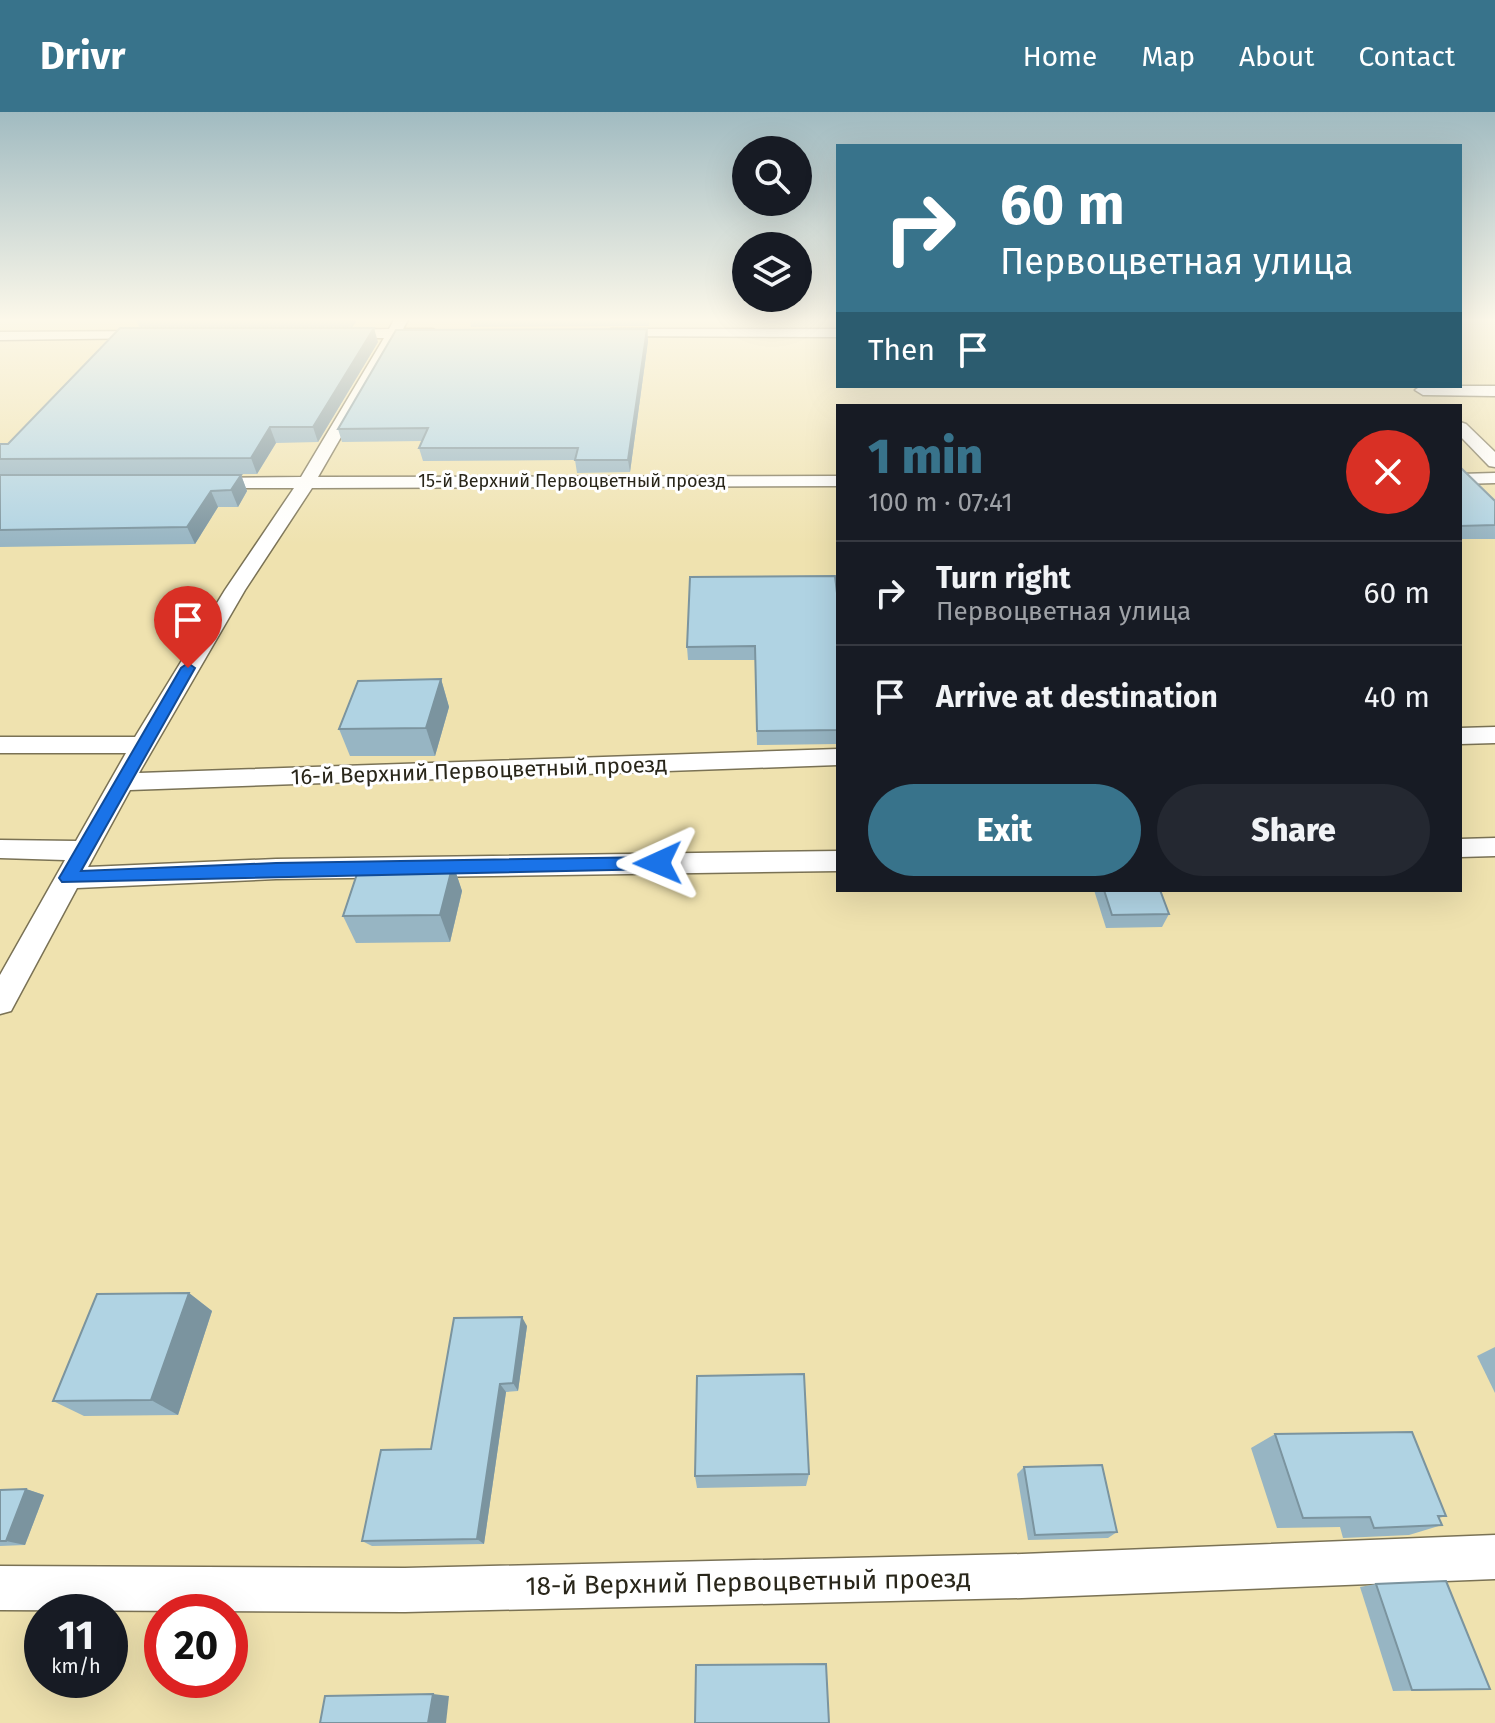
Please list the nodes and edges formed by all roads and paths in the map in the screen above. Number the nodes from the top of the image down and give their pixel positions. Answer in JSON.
{"nodes":[{"id":1,"x":357,"y":395,"type":"edge"},
{"id":2,"x":1462,"y":429,"type":"edge"},
{"id":3,"x":1495,"y":462,"type":"edge"},
{"id":4,"x":1495,"y":478,"type":"edge"},
{"id":5,"x":1462,"y":479,"type":"edge"},
{"id":6,"x":836,"y":481,"type":"edge"},
{"id":7,"x":307,"y":482,"type":"junction"},
{"id":8,"x":184,"y":483,"type":"edge"},
{"id":9,"x":1495,"y":735,"type":"edge"},
{"id":10,"x":1462,"y":736,"type":"edge"},
{"id":11,"x":0,"y":745,"type":"edge"},
{"id":12,"x":142,"y":745,"type":"junction"},
{"id":13,"x":836,"y":757,"type":"edge"},
{"id":14,"x":120,"y":782,"type":"junction"},
{"id":15,"x":1495,"y":847,"type":"edge"},
{"id":16,"x":1462,"y":848,"type":"edge"},
{"id":17,"x":0,"y":849,"type":"edge"},
{"id":18,"x":83,"y":851,"type":"junction"},
{"id":19,"x":836,"y":861,"type":"edge"},
{"id":20,"x":68,"y":878,"type":"junction"},
{"id":21,"x":0,"y":1002,"type":"edge"},
{"id":22,"x":1495,"y":1557,"type":"edge"},
{"id":23,"x":0,"y":1588,"type":"edge"}],
"edges":[{"from":1,"to":7,"type":"lane"},
{"from":2,"to":3,"type":"lane"},
{"from":4,"to":5,"type":"lane"},
{"from":6,"to":7,"type":"lane","name":"15-й Верхний Первоцветный проезд"},
{"from":7,"to":8,"type":"lane","name":"15-й Верхний Первоцветный проезд"},
{"from":7,"to":12,"type":"lane"},
{"from":9,"to":10,"type":"lane"},
{"from":11,"to":12,"type":"lane"},
{"from":12,"to":14,"type":"lane"},
{"from":13,"to":14,"type":"lane","name":"16-й Верхний Первоцветный проезд"},
{"from":14,"to":18,"type":"lane"},
{"from":15,"to":16,"type":"lane"},
{"from":17,"to":18,"type":"lane"},
{"from":18,"to":20,"type":"lane"},
{"from":19,"to":20,"type":"lane"},
{"from":20,"to":21,"type":"lane"},
{"from":22,"to":23,"type":"lane","name":"18-й Верхний Первоцветный проезд"}]}
